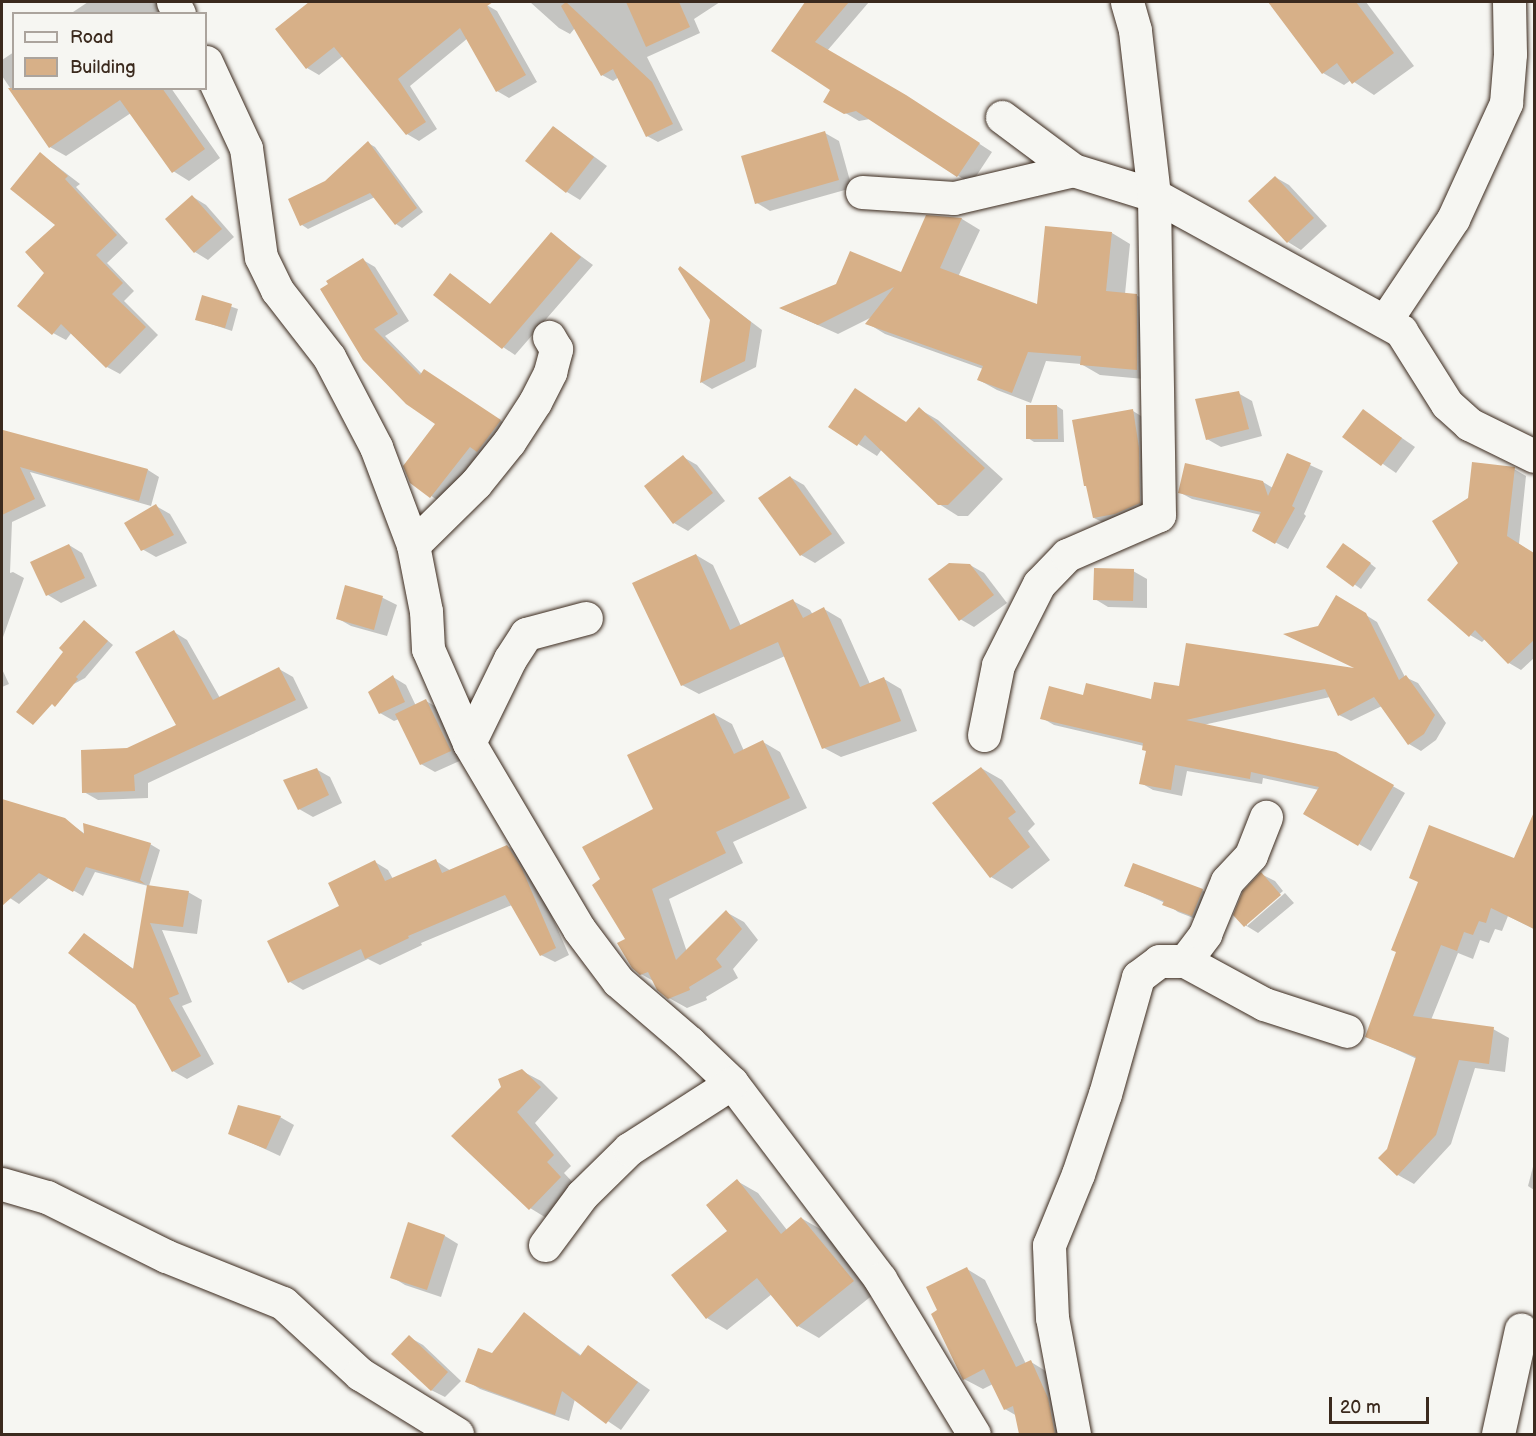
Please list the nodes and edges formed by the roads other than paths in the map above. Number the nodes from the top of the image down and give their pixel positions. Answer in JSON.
{"nodes":[{"id":1,"x":1127,"y":2,"type":"edge"},
{"id":2,"x":1509,"y":2,"type":"edge"},
{"id":3,"x":207,"y":64,"type":"edge"},
{"id":4,"x":1002,"y":117,"type":"dead end"},
{"id":5,"x":1072,"y":170,"type":"junction"},
{"id":6,"x":862,"y":192,"type":"dead end"},
{"id":7,"x":1154,"y":195,"type":"junction"},
{"id":8,"x":1385,"y":321,"type":"junction"},
{"id":9,"x":549,"y":337,"type":"dead end"},
{"id":10,"x":1534,"y":456,"type":"edge"},
{"id":11,"x":413,"y":544,"type":"junction"},
{"id":12,"x":586,"y":618,"type":"dead end"},
{"id":13,"x":984,"y":735,"type":"dead end"},
{"id":14,"x":470,"y":742,"type":"junction"},
{"id":15,"x":1266,"y":817,"type":"dead end"},
{"id":16,"x":1185,"y":961,"type":"junction"},
{"id":17,"x":1347,"y":1030,"type":"dead end"},
{"id":18,"x":732,"y":1083,"type":"junction"},
{"id":19,"x":2,"y":1184,"type":"edge"},
{"id":20,"x":544,"y":1245,"type":"dead end"},
{"id":21,"x":1521,"y":1329,"type":"dead end"},
{"id":22,"x":458,"y":1434,"type":"edge"},
{"id":23,"x":974,"y":1434,"type":"edge"},
{"id":24,"x":1074,"y":1434,"type":"edge"},
{"id":25,"x":1498,"y":1434,"type":"edge"}],
"edges":[{"from":1,"to":7,"type":"street"},
{"from":2,"to":8,"type":"street"},
{"from":3,"to":11,"type":"street"},
{"from":4,"to":5,"type":"street"},
{"from":5,"to":6,"type":"street"},
{"from":5,"to":7,"type":"street"},
{"from":7,"to":8,"type":"street"},
{"from":7,"to":13,"type":"street"},
{"from":8,"to":10,"type":"street"},
{"from":9,"to":11,"type":"street"},
{"from":11,"to":14,"type":"street"},
{"from":12,"to":14,"type":"street"},
{"from":14,"to":18,"type":"street"},
{"from":15,"to":16,"type":"street"},
{"from":16,"to":17,"type":"street"},
{"from":16,"to":24,"type":"street"},
{"from":18,"to":20,"type":"street"},
{"from":18,"to":23,"type":"street"},
{"from":19,"to":22,"type":"street"},
{"from":21,"to":25,"type":"street"}]}
